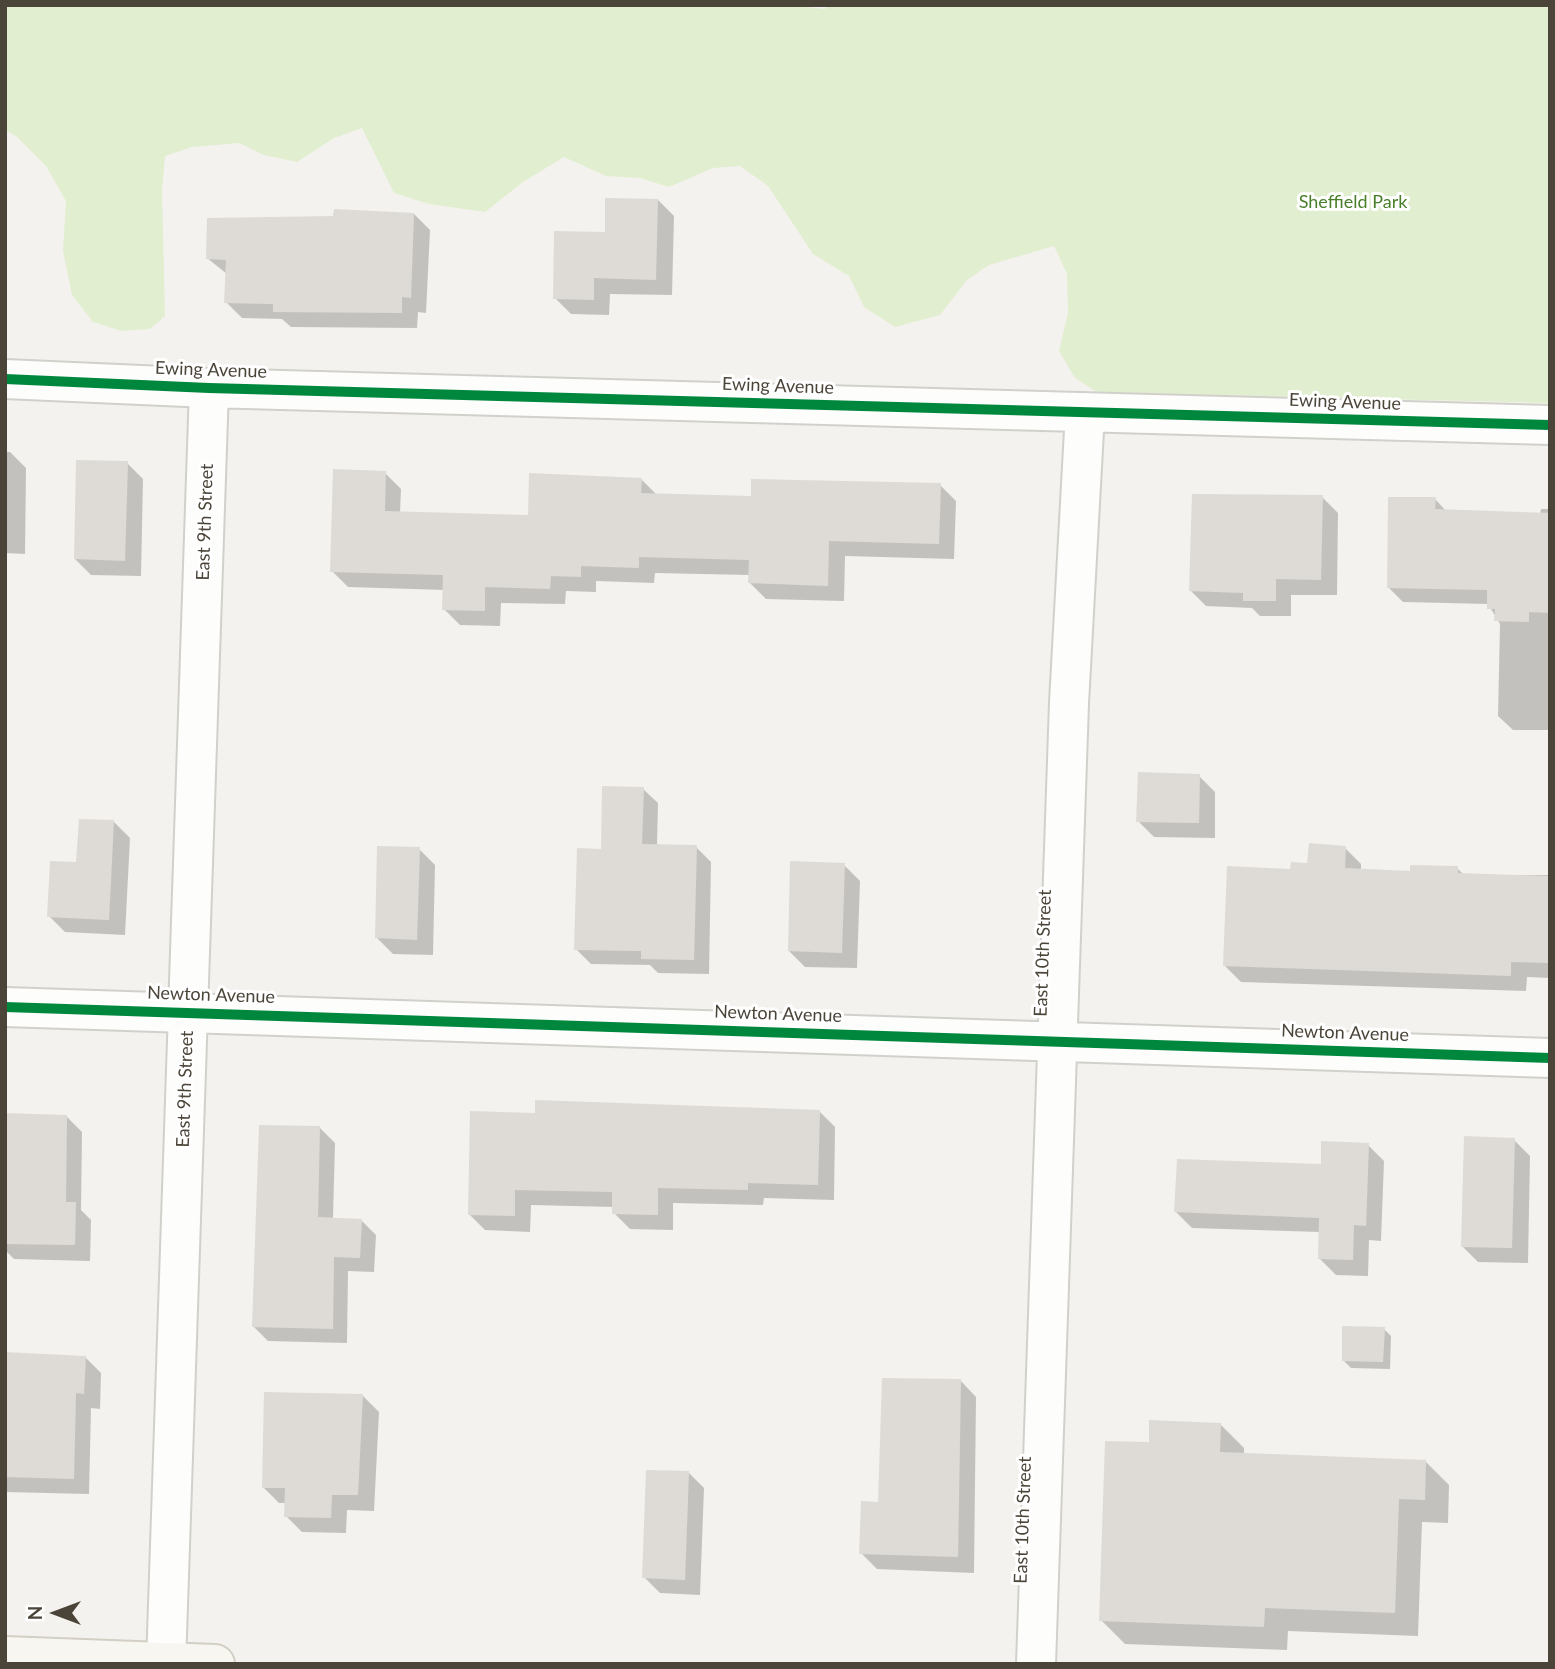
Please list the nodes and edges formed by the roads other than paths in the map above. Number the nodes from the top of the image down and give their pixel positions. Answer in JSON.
{"nodes":[{"id":1,"x":5,"y":379,"type":"edge"},
{"id":2,"x":209,"y":388,"type":"junction"},
{"id":3,"x":1085,"y":412,"type":"junction"},
{"id":4,"x":1550,"y":425,"type":"edge"},
{"id":5,"x":5,"y":1007,"type":"edge"},
{"id":6,"x":188,"y":1012,"type":"junction"},
{"id":7,"x":1057,"y":1041,"type":"junction"},
{"id":8,"x":1550,"y":1058,"type":"edge"},
{"id":9,"x":5,"y":1656,"type":"edge"},
{"id":10,"x":166,"y":1663,"type":"edge"},
{"id":11,"x":215,"y":1664,"type":"edge"},
{"id":12,"x":1036,"y":1664,"type":"edge"}],
"edges":[{"from":1,"to":2,"type":"street","name":"Ewing Avenue"},
{"from":2,"to":3,"type":"street","name":"Ewing Avenue"},
{"from":2,"to":6,"type":"street","name":"East 9th Street"},
{"from":3,"to":4,"type":"street","name":"Ewing Avenue"},
{"from":3,"to":7,"type":"street","name":"East 10th Street"},
{"from":5,"to":6,"type":"street","name":"Newton Avenue"},
{"from":6,"to":7,"type":"street","name":"Newton Avenue"},
{"from":6,"to":10,"type":"street","name":"East 9th Street"},
{"from":7,"to":8,"type":"street","name":"Newton Avenue"},
{"from":7,"to":12,"type":"street","name":"East 10th Street"},
{"from":9,"to":10,"type":"street"},
{"from":10,"to":11,"type":"street"}]}
